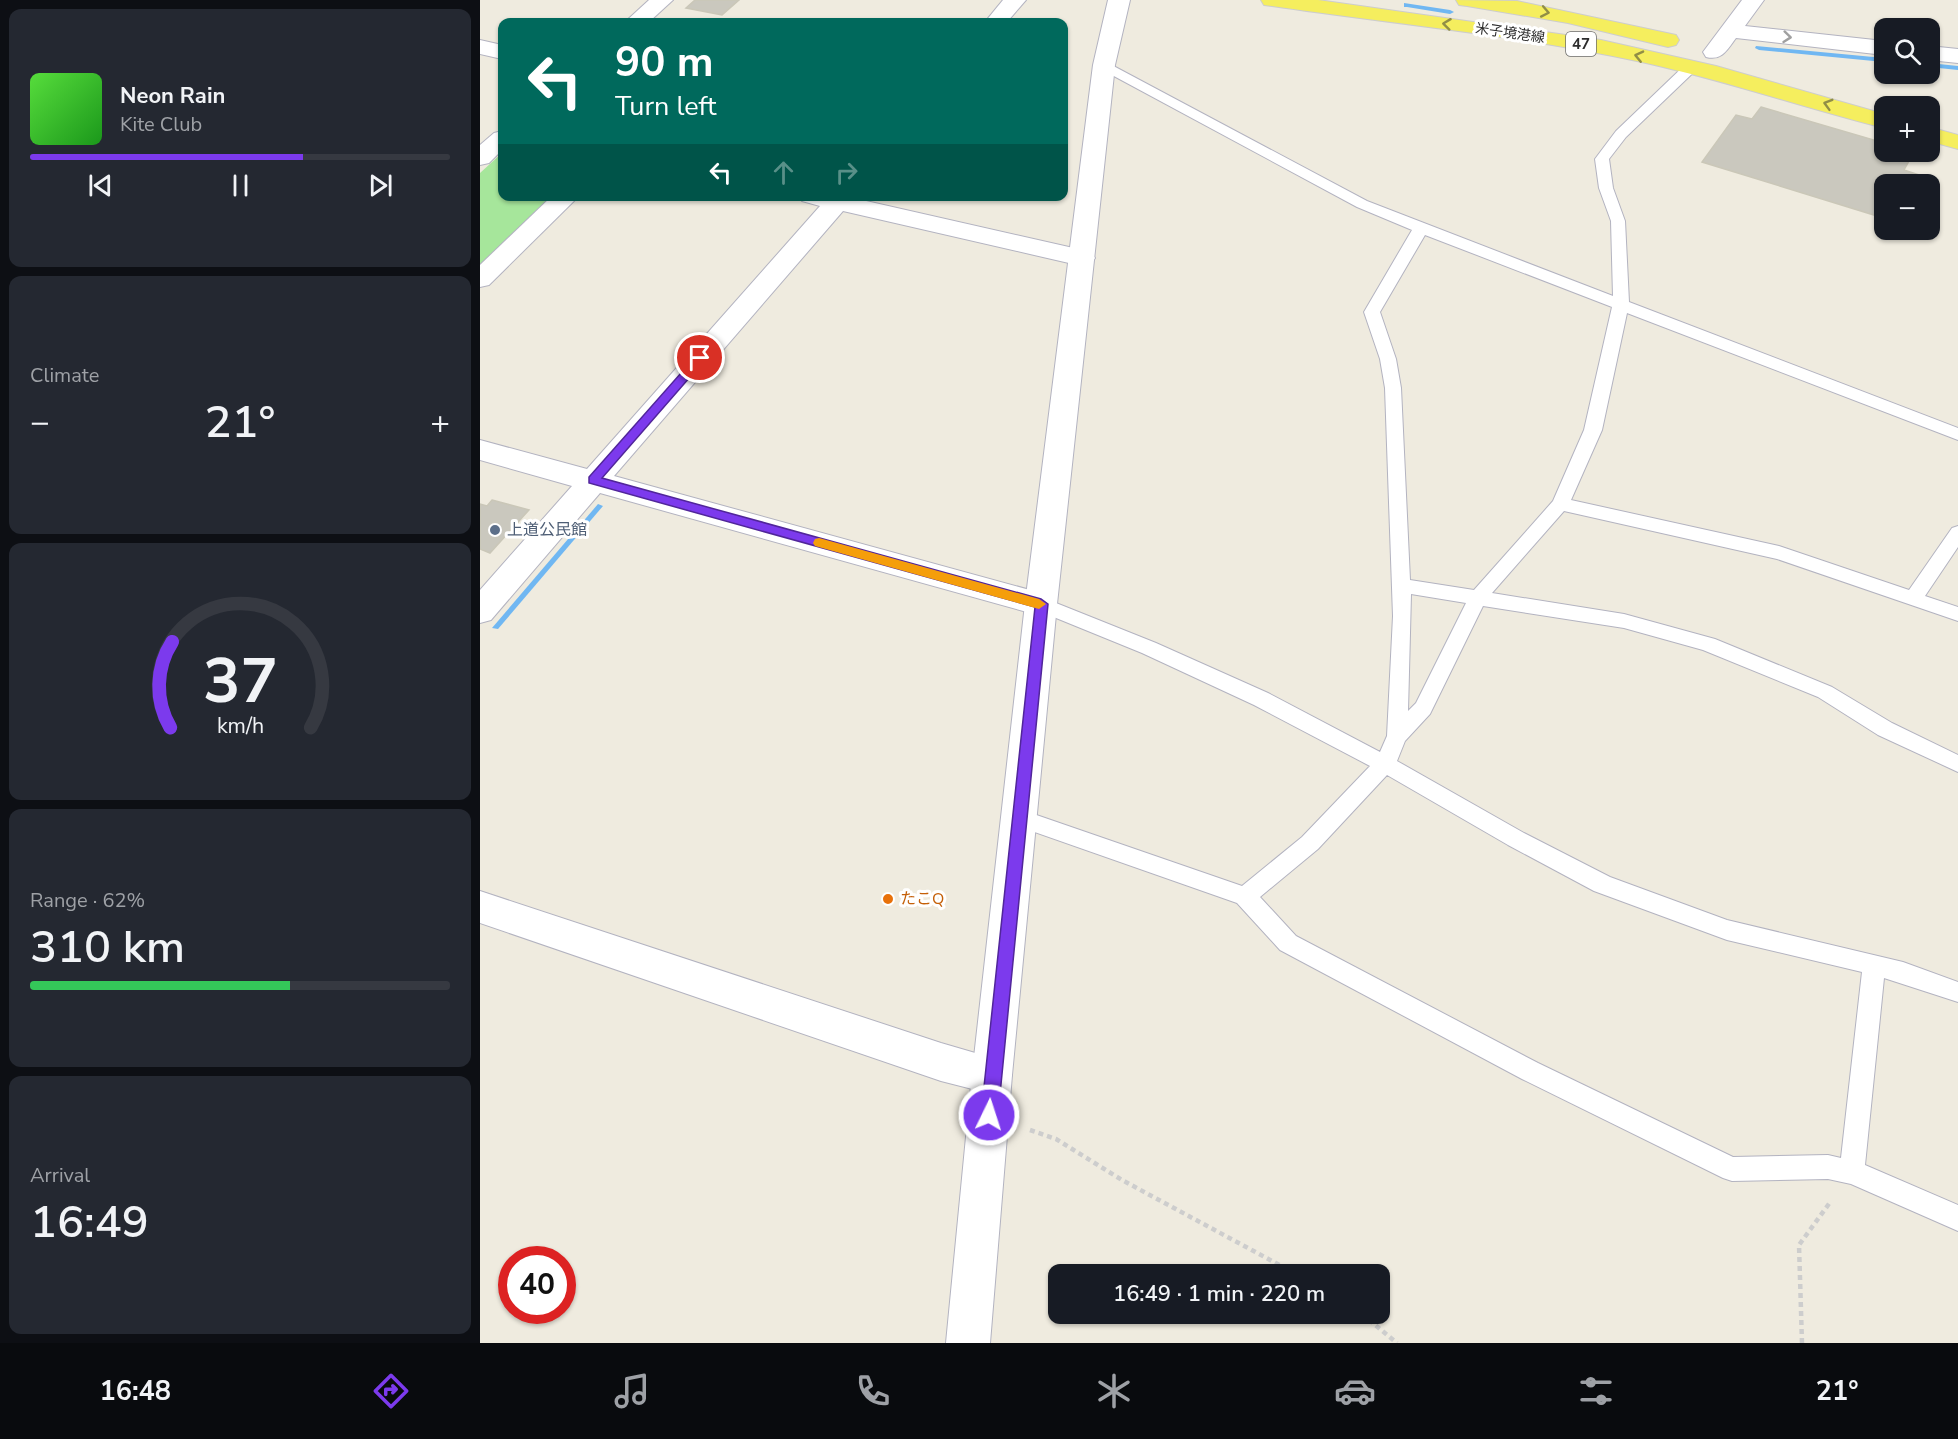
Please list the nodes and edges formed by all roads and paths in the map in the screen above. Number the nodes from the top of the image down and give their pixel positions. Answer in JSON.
{"nodes":[{"id":1,"x":662,"y":0,"type":"edge"},
{"id":2,"x":1016,"y":0,"type":"edge"},
{"id":3,"x":1119,"y":0,"type":"edge"},
{"id":4,"x":1272,"y":0,"type":"edge"},
{"id":5,"x":1467,"y":0,"type":"edge"},
{"id":6,"x":1753,"y":0,"type":"edge"},
{"id":7,"x":641,"y":18,"type":"edge"},
{"id":8,"x":1000,"y":18,"type":"edge"},
{"id":9,"x":1729,"y":31,"type":"junction"},
{"id":10,"x":480,"y":47,"type":"edge"},
{"id":11,"x":1874,"y":47,"type":"edge"},
{"id":12,"x":498,"y":51,"type":"edge"},
{"id":13,"x":1714,"y":52,"type":"junction"},
{"id":14,"x":1940,"y":54,"type":"edge"},
{"id":15,"x":1958,"y":56,"type":"edge"},
{"id":16,"x":1104,"y":65,"type":"junction"},
{"id":17,"x":1692,"y":67,"type":"junction"},
{"id":18,"x":1874,"y":107,"type":"edge"},
{"id":19,"x":1874,"y":109,"type":"edge"},
{"id":20,"x":1940,"y":117,"type":"edge"},
{"id":21,"x":1958,"y":122,"type":"edge"},
{"id":22,"x":1940,"y":137,"type":"edge"},
{"id":23,"x":498,"y":142,"type":"edge"},
{"id":24,"x":1958,"y":142,"type":"edge"},
{"id":25,"x":480,"y":158,"type":"edge"},
{"id":26,"x":562,"y":201,"type":"edge"},
{"id":27,"x":838,"y":201,"type":"edge"},
{"id":28,"x":848,"y":201,"type":"edge"},
{"id":29,"x":1421,"y":228,"type":"junction"},
{"id":30,"x":1082,"y":258,"type":"junction"},
{"id":31,"x":480,"y":279,"type":"edge"},
{"id":32,"x":1621,"y":304,"type":"junction"},
{"id":33,"x":1958,"y":434,"type":"edge"},
{"id":34,"x":480,"y":450,"type":"edge"},
{"id":35,"x":594,"y":480,"type":"junction"},
{"id":36,"x":1560,"y":504,"type":"junction"},
{"id":37,"x":1958,"y":533,"type":"edge"},
{"id":38,"x":1401,"y":586,"type":"junction"},
{"id":39,"x":1913,"y":599,"type":"junction"},
{"id":40,"x":1477,"y":600,"type":"junction"},
{"id":41,"x":1041,"y":604,"type":"junction"},
{"id":42,"x":480,"y":611,"type":"edge"},
{"id":43,"x":1958,"y":614,"type":"edge"},
{"id":44,"x":1397,"y":736,"type":"junction"},
{"id":45,"x":1385,"y":764,"type":"junction"},
{"id":46,"x":1958,"y":764,"type":"edge"},
{"id":47,"x":1019,"y":818,"type":"junction"},
{"id":48,"x":1245,"y":896,"type":"junction"},
{"id":49,"x":480,"y":907,"type":"edge"},
{"id":50,"x":1874,"y":966,"type":"junction"},
{"id":51,"x":1958,"y":992,"type":"edge"},
{"id":52,"x":992,"y":1075,"type":"junction"},
{"id":53,"x":989,"y":1115,"type":"junction"},
{"id":54,"x":1852,"y":1172,"type":"junction"},
{"id":55,"x":1958,"y":1218,"type":"edge"},
{"id":56,"x":1278,"y":1264,"type":"edge"},
{"id":57,"x":1374,"y":1324,"type":"edge"},
{"id":58,"x":968,"y":1343,"type":"edge"},
{"id":59,"x":1397,"y":1343,"type":"edge"},
{"id":60,"x":1802,"y":1343,"type":"edge"}],
"edges":[{"from":1,"to":7,"type":"street"},
{"from":2,"to":8,"type":"street"},
{"from":3,"to":16,"type":"street"},
{"from":17,"to":4,"type":"main road","name":"米子境港線","number":"47","one_way":true},
{"from":5,"to":13,"type":"main road","name":"米子境港線","number":"47","one_way":true},
{"from":6,"to":9,"type":"street"},
{"from":9,"to":11,"type":"street","one_way":true},
{"from":9,"to":13,"type":"street"},
{"from":10,"to":12,"type":"street"},
{"from":13,"to":18,"type":"main road","name":"米子境港線","number":"47"},
{"from":14,"to":15,"type":"street"},
{"from":16,"to":29,"type":"lane"},
{"from":16,"to":30,"type":"street"},
{"from":19,"to":17,"type":"main road","name":"米子境港線","number":"47","one_way":true},
{"from":17,"to":32,"type":"lane"},
{"from":20,"to":21,"type":"main road"},
{"from":22,"to":24,"type":"main road"},
{"from":23,"to":25,"type":"street"},
{"from":26,"to":31,"type":"street"},
{"from":27,"to":35,"type":"street"},
{"from":28,"to":30,"type":"street"},
{"from":29,"to":32,"type":"lane"},
{"from":29,"to":38,"type":"lane"},
{"from":30,"to":41,"type":"street"},
{"from":32,"to":33,"type":"lane"},
{"from":32,"to":36,"type":"lane"},
{"from":34,"to":35,"type":"street"},
{"from":35,"to":41,"type":"street"},
{"from":35,"to":42,"type":"street"},
{"from":36,"to":39,"type":"lane"},
{"from":36,"to":40,"type":"lane"},
{"from":37,"to":39,"type":"lane"},
{"from":38,"to":40,"type":"lane"},
{"from":38,"to":44,"type":"lane"},
{"from":39,"to":43,"type":"lane"},
{"from":40,"to":44,"type":"lane"},
{"from":40,"to":46,"type":"lane"},
{"from":41,"to":45,"type":"lane"},
{"from":41,"to":47,"type":"street"},
{"from":44,"to":45,"type":"lane"},
{"from":45,"to":48,"type":"lane"},
{"from":45,"to":50,"type":"lane"},
{"from":47,"to":48,"type":"lane"},
{"from":47,"to":52,"type":"street"},
{"from":48,"to":54,"type":"lane"},
{"from":49,"to":52,"type":"street"},
{"from":50,"to":51,"type":"lane"},
{"from":50,"to":54,"type":"lane"},
{"from":52,"to":53,"type":"street"},
{"from":53,"to":56,"type":"path"},
{"from":53,"to":58,"type":"street"},
{"from":54,"to":55,"type":"lane"},
{"from":54,"to":60,"type":"path"},
{"from":57,"to":59,"type":"path"}]}
